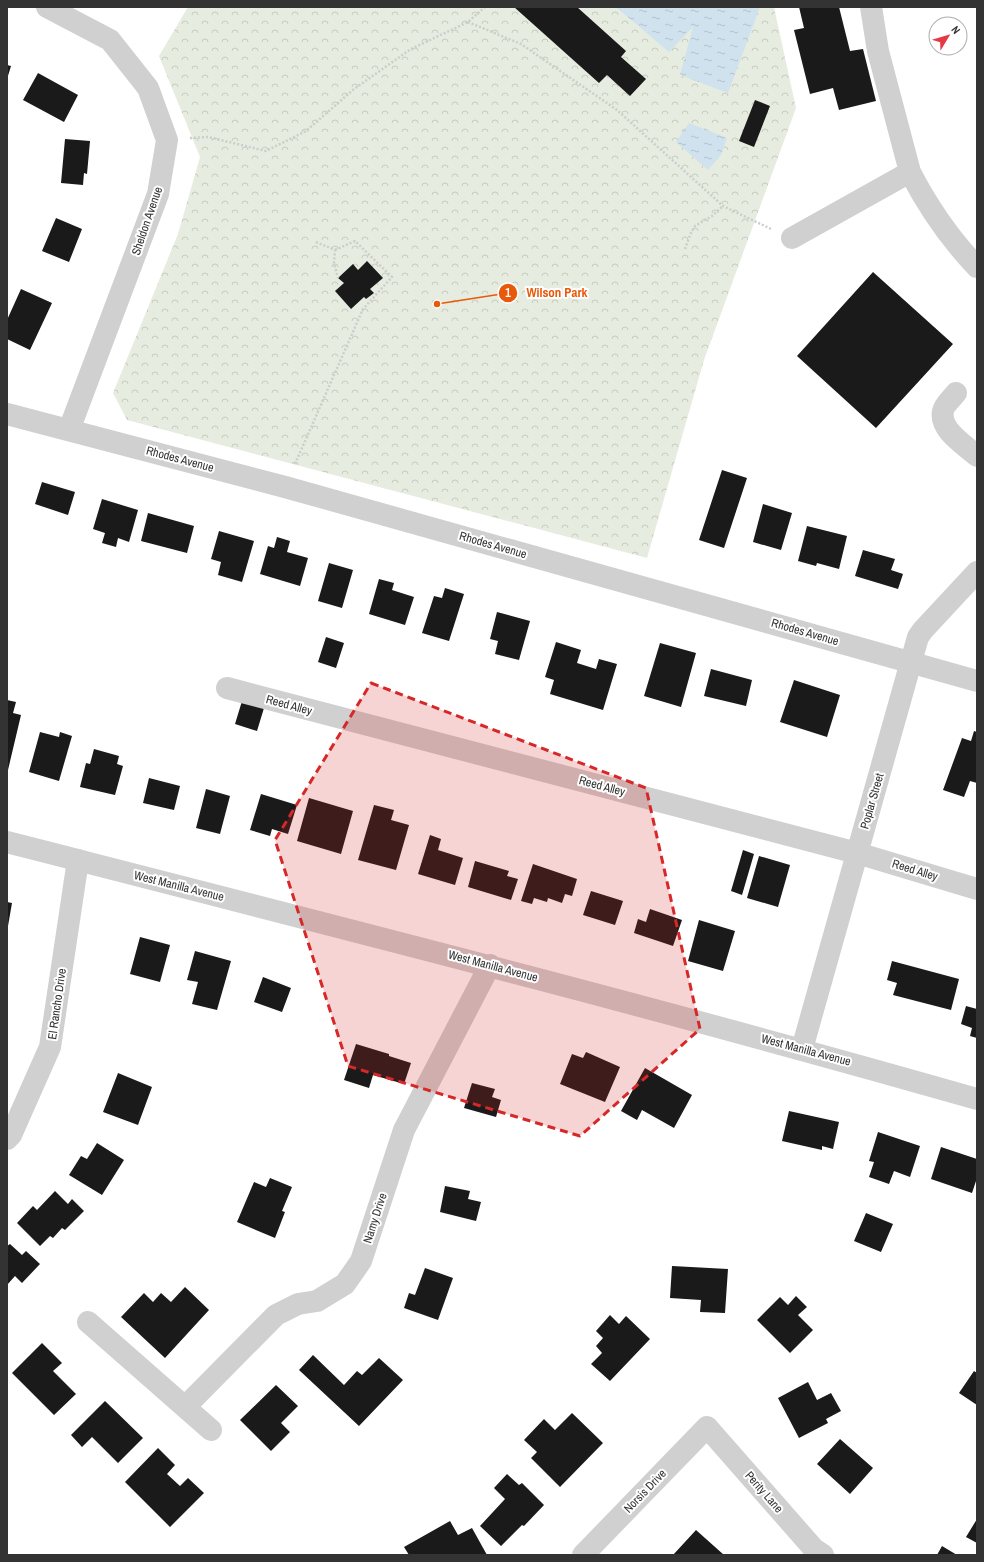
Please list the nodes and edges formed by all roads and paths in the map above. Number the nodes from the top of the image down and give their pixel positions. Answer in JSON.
{"nodes":[{"id":1,"x":49,"y":7,"type":"edge"},
{"id":2,"x":485,"y":7,"type":"edge"},
{"id":3,"x":871,"y":7,"type":"edge"},
{"id":4,"x":468,"y":22,"type":"junction"},
{"id":5,"x":167,"y":140,"type":"junction"},
{"id":6,"x":910,"y":172,"type":"junction"},
{"id":7,"x":723,"y":206,"type":"junction"},
{"id":8,"x":792,"y":238,"type":"joint"},
{"id":9,"x":316,"y":242,"type":"dead end"},
{"id":10,"x":685,"y":249,"type":"dead end"},
{"id":11,"x":335,"y":250,"type":"junction"},
{"id":12,"x":977,"y":266,"type":"edge"},
{"id":13,"x":338,"y":278,"type":"dead end"},
{"id":14,"x":956,"y":393,"type":"dead end"},
{"id":15,"x":7,"y":414,"type":"edge"},
{"id":16,"x":69,"y":430,"type":"junction"},
{"id":17,"x":977,"y":456,"type":"edge"},
{"id":18,"x":284,"y":487,"type":"junction"},
{"id":19,"x":977,"y":572,"type":"edge"},
{"id":20,"x":912,"y":662,"type":"junction"},
{"id":21,"x":977,"y":681,"type":"edge"},
{"id":22,"x":227,"y":688,"type":"dead end"},
{"id":23,"x":7,"y":842,"type":"edge"},
{"id":24,"x":858,"y":853,"type":"junction"},
{"id":25,"x":78,"y":860,"type":"junction"},
{"id":26,"x":977,"y":889,"type":"edge"},
{"id":27,"x":490,"y":965,"type":"junction"},
{"id":28,"x":802,"y":1049,"type":"junction"},
{"id":29,"x":977,"y":1099,"type":"edge"},
{"id":30,"x":7,"y":1139,"type":"edge"},
{"id":31,"x":88,"y":1322,"type":"dead end"},
{"id":32,"x":185,"y":1407,"type":"junction"},
{"id":33,"x":708,"y":1428,"type":"joint"},
{"id":34,"x":211,"y":1430,"type":"dead end"},
{"id":35,"x":583,"y":1555,"type":"edge"},
{"id":36,"x":823,"y":1555,"type":"edge"}],
"edges":[{"from":1,"to":5,"type":"street","name":"Sheldon Avenue"},
{"from":2,"to":4,"type":"path"},
{"from":3,"to":6,"type":"street"},
{"from":4,"to":5,"type":"path"},
{"from":4,"to":7,"type":"path"},
{"from":5,"to":16,"type":"street","name":"Sheldon Avenue"},
{"from":6,"to":8,"type":"street"},
{"from":6,"to":12,"type":"street"},
{"from":7,"to":8,"type":"path"},
{"from":7,"to":10,"type":"path"},
{"from":9,"to":11,"type":"path"},
{"from":11,"to":13,"type":"path"},
{"from":11,"to":18,"type":"path"},
{"from":14,"to":17,"type":"street"},
{"from":15,"to":16,"type":"street","name":"Rhodes Avenue"},
{"from":16,"to":18,"type":"street","name":"Rhodes Avenue"},
{"from":18,"to":20,"type":"street","name":"Rhodes Avenue"},
{"from":19,"to":20,"type":"street","name":"Poplar Street"},
{"from":20,"to":21,"type":"street","name":"Rhodes Avenue"},
{"from":20,"to":24,"type":"street","name":"Poplar Street"},
{"from":22,"to":24,"type":"street","name":"Reed Alley"},
{"from":23,"to":25,"type":"street","name":"West Manilla Avenue"},
{"from":24,"to":26,"type":"street","name":"Reed Alley"},
{"from":24,"to":28,"type":"street","name":"Poplar Street"},
{"from":25,"to":27,"type":"street","name":"West Manilla Avenue"},
{"from":25,"to":30,"type":"street","name":"El Rancho Drive"},
{"from":27,"to":28,"type":"street","name":"West Manilla Avenue"},
{"from":27,"to":32,"type":"street","name":"Namy Drive"},
{"from":28,"to":29,"type":"street","name":"West Manilla Avenue"},
{"from":31,"to":32,"type":"street"},
{"from":32,"to":34,"type":"street"},
{"from":33,"to":35,"type":"street","name":"Norsis Drive"},
{"from":33,"to":36,"type":"street","name":"Perity Lane"}]}
